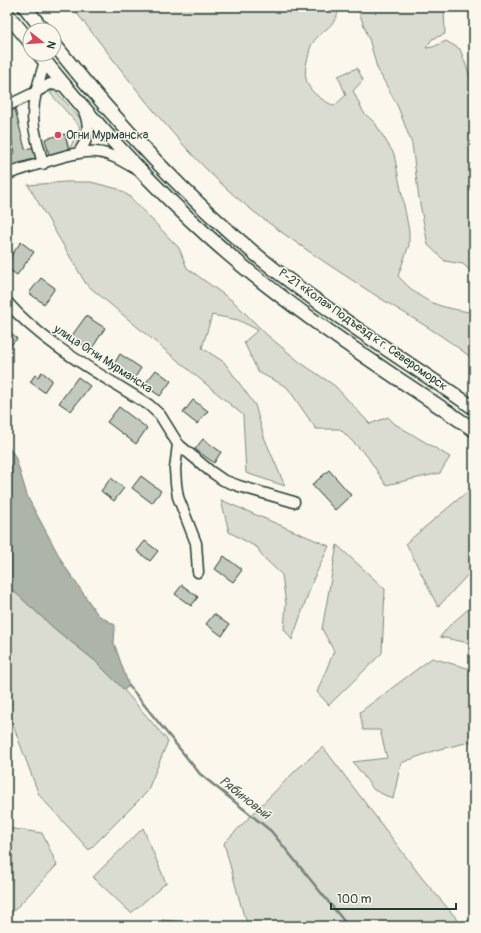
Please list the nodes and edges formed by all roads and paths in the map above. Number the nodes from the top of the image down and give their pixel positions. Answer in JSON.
{"nodes":[{"id":1,"x":25,"y":7,"type":"edge"},
{"id":2,"x":7,"y":14,"type":"edge"},
{"id":3,"x":37,"y":22,"type":"edge"},
{"id":4,"x":22,"y":32,"type":"edge"},
{"id":5,"x":62,"y":54,"type":"edge"},
{"id":6,"x":41,"y":62,"type":"edge"},
{"id":7,"x":45,"y":62,"type":"edge"},
{"id":8,"x":65,"y":86,"type":"junction"},
{"id":9,"x":36,"y":92,"type":"junction"},
{"id":10,"x":82,"y":105,"type":"junction"},
{"id":11,"x":7,"y":106,"type":"edge"},
{"id":12,"x":80,"y":152,"type":"junction"},
{"id":13,"x":43,"y":164,"type":"junction"},
{"id":14,"x":142,"y":173,"type":"junction"},
{"id":15,"x":7,"y":174,"type":"edge"},
{"id":16,"x":7,"y":302,"type":"edge"},
{"id":17,"x":474,"y":408,"type":"edge"},
{"id":18,"x":474,"y":430,"type":"edge"},
{"id":19,"x":178,"y":444,"type":"junction"},
{"id":20,"x":294,"y":502,"type":"dead end"},
{"id":21,"x":198,"y":572,"type":"dead end"}],
"edges":[{"from":1,"to":3,"type":"main road"},
{"from":2,"to":4,"type":"main road"},
{"from":5,"to":17,"type":"main road","name":"Р-21 «Кола» Подъезд к г. Североморск"},
{"from":6,"to":9,"type":"street"},
{"from":7,"to":8,"type":"main road"},
{"from":8,"to":9,"type":"street"},
{"from":8,"to":10,"type":"main road"},
{"from":9,"to":11,"type":"street"},
{"from":9,"to":13,"type":"street"},
{"from":10,"to":12,"type":"street"},
{"from":10,"to":14,"type":"main road","name":"Р-21 «Кола» Подъезд к г. Североморск"},
{"from":12,"to":13,"type":"street"},
{"from":12,"to":14,"type":"street"},
{"from":13,"to":15,"type":"street"},
{"from":14,"to":18,"type":"main road","name":"Р-21 «Кола» Подъезд к г. Североморск"},
{"from":16,"to":19,"type":"street","name":"улица Огни Мурманска"},
{"from":19,"to":20,"type":"street","name":"улица Огни Мурманска"},
{"from":19,"to":21,"type":"street"}]}
